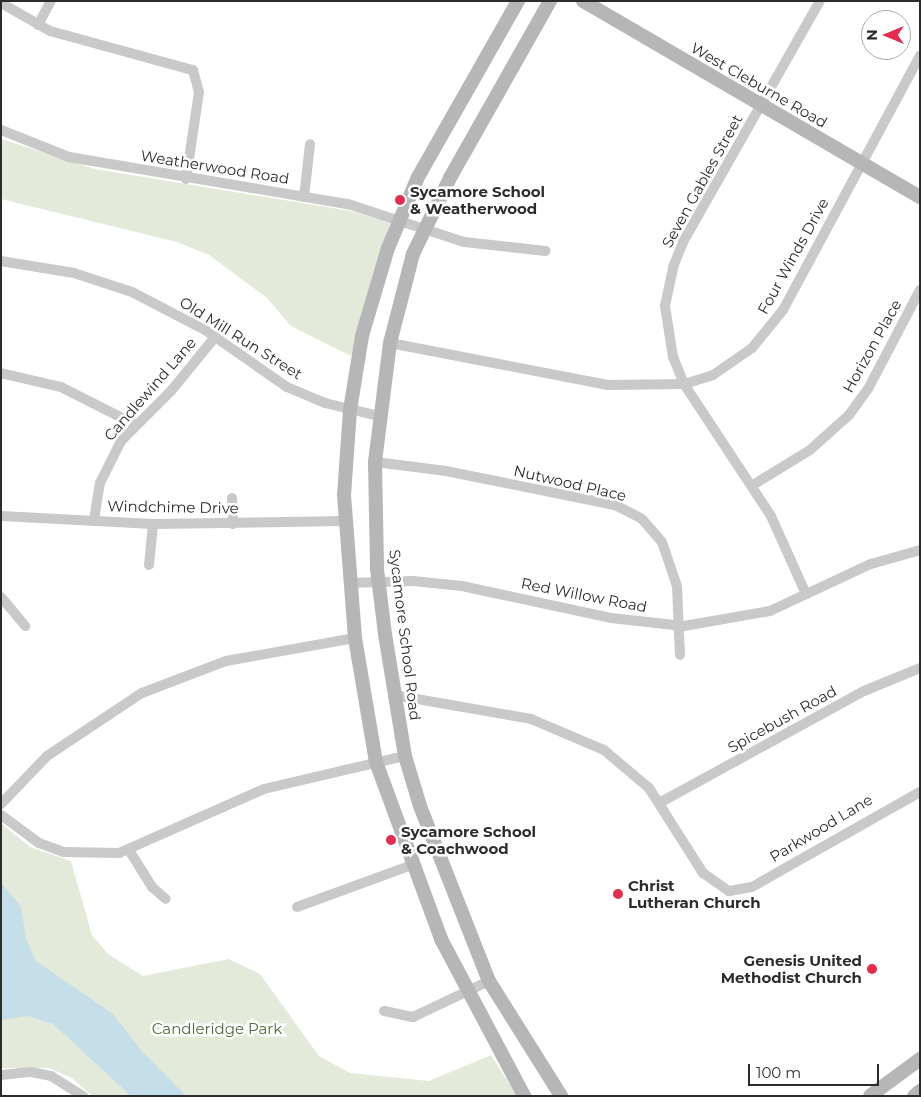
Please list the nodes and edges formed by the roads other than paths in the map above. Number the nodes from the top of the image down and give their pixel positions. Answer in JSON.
{"nodes":[{"id":1,"x":51,"y":1,"type":"edge"},
{"id":2,"x":518,"y":1,"type":"edge"},
{"id":3,"x":550,"y":1,"type":"edge"},
{"id":4,"x":583,"y":1,"type":"edge"},
{"id":5,"x":820,"y":1,"type":"edge"},
{"id":6,"x":1,"y":3,"type":"edge"},
{"id":7,"x":38,"y":25,"type":"junction"},
{"id":8,"x":920,"y":56,"type":"edge"},
{"id":9,"x":761,"y":105,"type":"junction"},
{"id":10,"x":1,"y":130,"type":"edge"},
{"id":11,"x":310,"y":144,"type":"dead end"},
{"id":12,"x":861,"y":163,"type":"junction"},
{"id":13,"x":186,"y":179,"type":"junction"},
{"id":14,"x":304,"y":197,"type":"junction"},
{"id":15,"x":920,"y":197,"type":"edge"},
{"id":16,"x":400,"y":217,"type":"junction"},
{"id":17,"x":424,"y":229,"type":"junction"},
{"id":18,"x":546,"y":252,"type":"dead end"},
{"id":19,"x":1,"y":261,"type":"edge"},
{"id":20,"x":920,"y":290,"type":"edge"},
{"id":21,"x":215,"y":337,"type":"junction"},
{"id":22,"x":390,"y":343,"type":"junction"},
{"id":23,"x":1,"y":373,"type":"edge"},
{"id":24,"x":684,"y":384,"type":"junction"},
{"id":25,"x":350,"y":410,"type":"junction"},
{"id":26,"x":379,"y":416,"type":"junction"},
{"id":27,"x":136,"y":425,"type":"junction"},
{"id":28,"x":375,"y":462,"type":"junction"},
{"id":29,"x":753,"y":485,"type":"junction"},
{"id":30,"x":232,"y":498,"type":"dead end"},
{"id":31,"x":1,"y":516,"type":"edge"},
{"id":32,"x":94,"y":520,"type":"junction"},
{"id":33,"x":345,"y":521,"type":"junction"},
{"id":34,"x":153,"y":524,"type":"junction"},
{"id":35,"x":233,"y":524,"type":"junction"},
{"id":36,"x":920,"y":550,"type":"edge"},
{"id":37,"x":149,"y":566,"type":"dead end"},
{"id":38,"x":379,"y":581,"type":"junction"},
{"id":39,"x":350,"y":583,"type":"junction"},
{"id":40,"x":806,"y":594,"type":"junction"},
{"id":41,"x":1,"y":597,"type":"edge"},
{"id":42,"x":25,"y":626,"type":"dead end"},
{"id":43,"x":679,"y":626,"type":"junction"},
{"id":44,"x":355,"y":638,"type":"junction"},
{"id":45,"x":680,"y":655,"type":"dead end"},
{"id":46,"x":920,"y":668,"type":"edge"},
{"id":47,"x":394,"y":695,"type":"junction"},
{"id":48,"x":405,"y":756,"type":"junction"},
{"id":49,"x":376,"y":762,"type":"junction"},
{"id":50,"x":920,"y":792,"type":"edge"},
{"id":51,"x":661,"y":802,"type":"junction"},
{"id":52,"x":1,"y":804,"type":"edge"},
{"id":53,"x":1,"y":815,"type":"edge"},
{"id":54,"x":129,"y":850,"type":"junction"},
{"id":55,"x":412,"y":865,"type":"junction"},
{"id":56,"x":166,"y":899,"type":"dead end"},
{"id":57,"x":297,"y":908,"type":"dead end"},
{"id":58,"x":489,"y":981,"type":"junction"},
{"id":59,"x":467,"y":993,"type":"junction"},
{"id":60,"x":384,"y":1011,"type":"dead end"},
{"id":61,"x":920,"y":1059,"type":"edge"},
{"id":62,"x":1,"y":1075,"type":"edge"},
{"id":63,"x":920,"y":1091,"type":"edge"},
{"id":64,"x":83,"y":1096,"type":"edge"},
{"id":65,"x":524,"y":1096,"type":"edge"},
{"id":66,"x":562,"y":1096,"type":"edge"},
{"id":67,"x":870,"y":1096,"type":"edge"},
{"id":68,"x":914,"y":1096,"type":"edge"}],
"edges":[{"from":1,"to":7,"type":"street"},
{"from":2,"to":16,"type":"main road"},
{"from":3,"to":17,"type":"main road","name":"Sycamore School Road"},
{"from":4,"to":9,"type":"main road","name":"West Cleburne Road"},
{"from":5,"to":9,"type":"street","name":"Seven Gables Street"},
{"from":6,"to":7,"type":"street"},
{"from":7,"to":13,"type":"street"},
{"from":8,"to":12,"type":"street","name":"Four Winds Drive"},
{"from":9,"to":12,"type":"main road","name":"West Cleburne Road"},
{"from":9,"to":24,"type":"street","name":"Seven Gables Street"},
{"from":10,"to":13,"type":"street","name":"Weatherwood Road"},
{"from":11,"to":14,"type":"street"},
{"from":12,"to":15,"type":"main road","name":"West Cleburne Road"},
{"from":12,"to":24,"type":"street","name":"Four Winds Drive"},
{"from":13,"to":14,"type":"street","name":"Weatherwood Road"},
{"from":14,"to":16,"type":"street","name":"Weatherwood Road"},
{"from":16,"to":17,"type":"street","name":"Weatherwood Road"},
{"from":16,"to":25,"type":"main road"},
{"from":17,"to":18,"type":"street","name":"Weatherwood Road"},
{"from":17,"to":22,"type":"main road","name":"Sycamore School Road"},
{"from":19,"to":21,"type":"street","name":"Old Mill Run Street"},
{"from":20,"to":29,"type":"street","name":"Horizon Place"},
{"from":21,"to":25,"type":"street","name":"Old Mill Run Street"},
{"from":21,"to":27,"type":"street","name":"Candlewind Lane"},
{"from":22,"to":24,"type":"street","name":"Four Winds Drive"},
{"from":22,"to":26,"type":"main road","name":"Sycamore School Road"},
{"from":23,"to":27,"type":"street"},
{"from":24,"to":29,"type":"street","name":"Seven Gables Street"},
{"from":25,"to":26,"type":"street","name":"Old Mill Run Street"},
{"from":25,"to":33,"type":"main road"},
{"from":26,"to":28,"type":"main road","name":"Sycamore School Road"},
{"from":27,"to":32,"type":"street","name":"Candlewind Lane"},
{"from":28,"to":38,"type":"main road","name":"Sycamore School Road"},
{"from":28,"to":43,"type":"street","name":"Nutwood Place"},
{"from":29,"to":40,"type":"street","name":"Seven Gables Street"},
{"from":30,"to":35,"type":"street"},
{"from":31,"to":32,"type":"street","name":"Windchime Drive"},
{"from":32,"to":34,"type":"street","name":"Windchime Drive"},
{"from":33,"to":35,"type":"street","name":"Windchime Drive"},
{"from":33,"to":39,"type":"main road"},
{"from":34,"to":35,"type":"street","name":"Windchime Drive"},
{"from":34,"to":37,"type":"street"},
{"from":36,"to":40,"type":"street","name":"Red Willow Road"},
{"from":38,"to":39,"type":"street","name":"Red Willow Road"},
{"from":38,"to":43,"type":"street","name":"Red Willow Road"},
{"from":38,"to":47,"type":"main road","name":"Sycamore School Road"},
{"from":39,"to":44,"type":"main road"},
{"from":40,"to":43,"type":"street","name":"Red Willow Road"},
{"from":41,"to":42,"type":"street"},
{"from":43,"to":45,"type":"street","name":"Nutwood Place"},
{"from":44,"to":49,"type":"main road"},
{"from":44,"to":52,"type":"street"},
{"from":46,"to":51,"type":"street","name":"Spicebush Road"},
{"from":47,"to":48,"type":"main road","name":"Sycamore School Road"},
{"from":47,"to":51,"type":"street","name":"Parkwood Lane"},
{"from":48,"to":49,"type":"street"},
{"from":48,"to":58,"type":"main road","name":"Sycamore School Road"},
{"from":49,"to":54,"type":"street"},
{"from":49,"to":55,"type":"main road"},
{"from":50,"to":51,"type":"street","name":"Parkwood Lane"},
{"from":53,"to":54,"type":"street"},
{"from":54,"to":56,"type":"street"},
{"from":55,"to":57,"type":"street"},
{"from":55,"to":59,"type":"main road"},
{"from":58,"to":59,"type":"street"},
{"from":58,"to":66,"type":"main road","name":"Sycamore School Road"},
{"from":59,"to":60,"type":"street"},
{"from":59,"to":65,"type":"main road"},
{"from":61,"to":67,"type":"main road"},
{"from":62,"to":64,"type":"street"},
{"from":63,"to":68,"type":"main road"}]}
